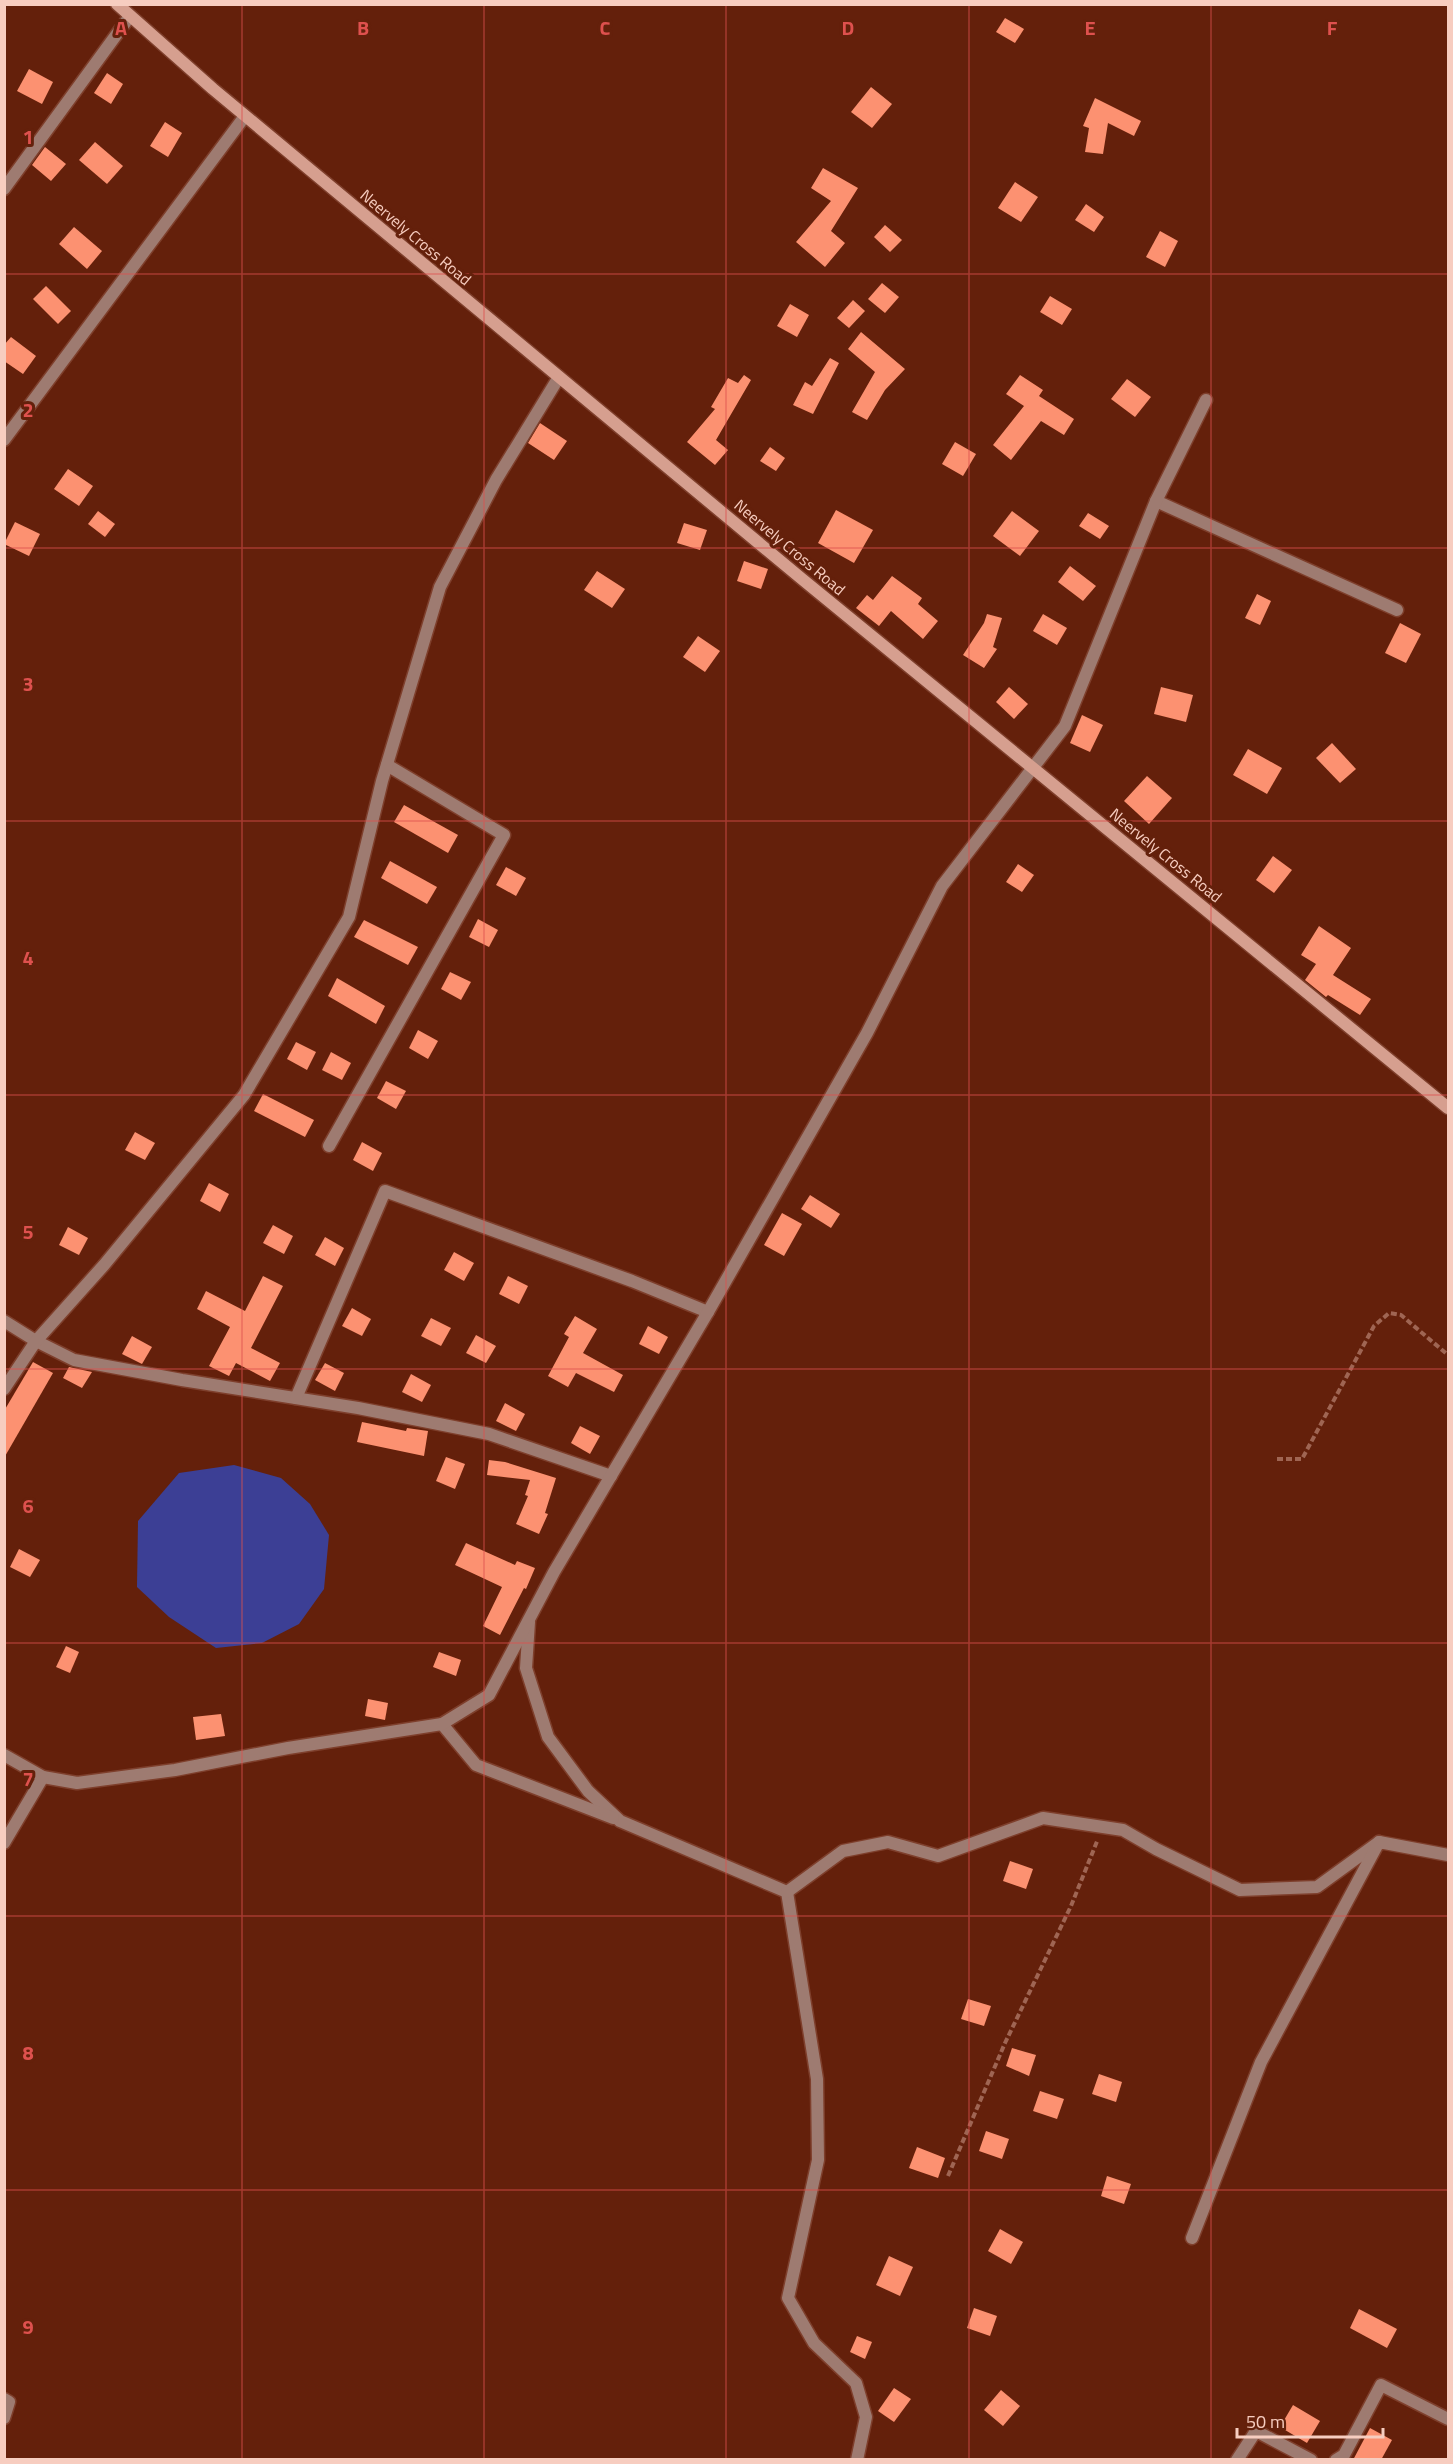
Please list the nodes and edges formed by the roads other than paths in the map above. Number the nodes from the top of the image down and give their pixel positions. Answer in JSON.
{"nodes":[{"id":1,"x":117,"y":4,"type":"edge"},
{"id":2,"x":130,"y":16,"type":"junction"},
{"id":3,"x":244,"y":116,"type":"junction"},
{"id":4,"x":4,"y":189,"type":"edge"},
{"id":5,"x":559,"y":377,"type":"junction"},
{"id":6,"x":1206,"y":400,"type":"dead end"},
{"id":7,"x":4,"y":440,"type":"edge"},
{"id":8,"x":1156,"y":501,"type":"junction"},
{"id":9,"x":1397,"y":610,"type":"dead end"},
{"id":10,"x":387,"y":765,"type":"junction"},
{"id":11,"x":1034,"y":769,"type":"junction"},
{"id":12,"x":1449,"y":1108,"type":"edge"},
{"id":13,"x":329,"y":1146,"type":"dead end"},
{"id":14,"x":708,"y":1312,"type":"junction"},
{"id":15,"x":4,"y":1321,"type":"edge"},
{"id":16,"x":36,"y":1341,"type":"junction"},
{"id":17,"x":4,"y":1389,"type":"edge"},
{"id":18,"x":296,"y":1398,"type":"junction"},
{"id":19,"x":611,"y":1476,"type":"junction"},
{"id":20,"x":530,"y":1618,"type":"junction"},
{"id":21,"x":442,"y":1724,"type":"junction"},
{"id":22,"x":4,"y":1755,"type":"edge"},
{"id":23,"x":43,"y":1777,"type":"junction"},
{"id":24,"x":620,"y":1821,"type":"junction"},
{"id":25,"x":1379,"y":1842,"type":"junction"},
{"id":26,"x":4,"y":1843,"type":"edge"},
{"id":27,"x":1449,"y":1855,"type":"edge"},
{"id":28,"x":787,"y":1892,"type":"junction"},
{"id":29,"x":1192,"y":2238,"type":"dead end"},
{"id":30,"x":4,"y":2399,"type":"edge"},
{"id":31,"x":4,"y":2418,"type":"edge"},
{"id":32,"x":1449,"y":2419,"type":"edge"},
{"id":33,"x":857,"y":2460,"type":"edge"},
{"id":34,"x":1237,"y":2460,"type":"edge"},
{"id":35,"x":1311,"y":2460,"type":"edge"},
{"id":36,"x":1336,"y":2460,"type":"edge"}],
"edges":[{"from":1,"to":2,"type":"street","name":"Neervely Cross Road"},
{"from":2,"to":3,"type":"street","name":"Neervely Cross Road"},
{"from":2,"to":4,"type":"street"},
{"from":3,"to":5,"type":"street","name":"Neervely Cross Road"},
{"from":3,"to":7,"type":"street"},
{"from":5,"to":10,"type":"street"},
{"from":5,"to":11,"type":"street","name":"Neervely Cross Road"},
{"from":6,"to":8,"type":"street"},
{"from":8,"to":9,"type":"street"},
{"from":8,"to":11,"type":"street"},
{"from":10,"to":13,"type":"street"},
{"from":10,"to":16,"type":"street"},
{"from":11,"to":12,"type":"street","name":"Neervely Cross Road"},
{"from":11,"to":14,"type":"street"},
{"from":14,"to":18,"type":"street"},
{"from":14,"to":19,"type":"street"},
{"from":15,"to":16,"type":"street"},
{"from":16,"to":17,"type":"street"},
{"from":16,"to":18,"type":"street"},
{"from":18,"to":19,"type":"street"},
{"from":19,"to":20,"type":"street"},
{"from":20,"to":21,"type":"street"},
{"from":20,"to":24,"type":"street"},
{"from":21,"to":23,"type":"street"},
{"from":21,"to":24,"type":"street"},
{"from":22,"to":23,"type":"street"},
{"from":23,"to":26,"type":"street"},
{"from":24,"to":28,"type":"street"},
{"from":25,"to":27,"type":"street"},
{"from":25,"to":28,"type":"street"},
{"from":25,"to":29,"type":"street"},
{"from":28,"to":33,"type":"street"},
{"from":30,"to":31,"type":"street"},
{"from":32,"to":36,"type":"street"},
{"from":34,"to":35,"type":"street"}]}
